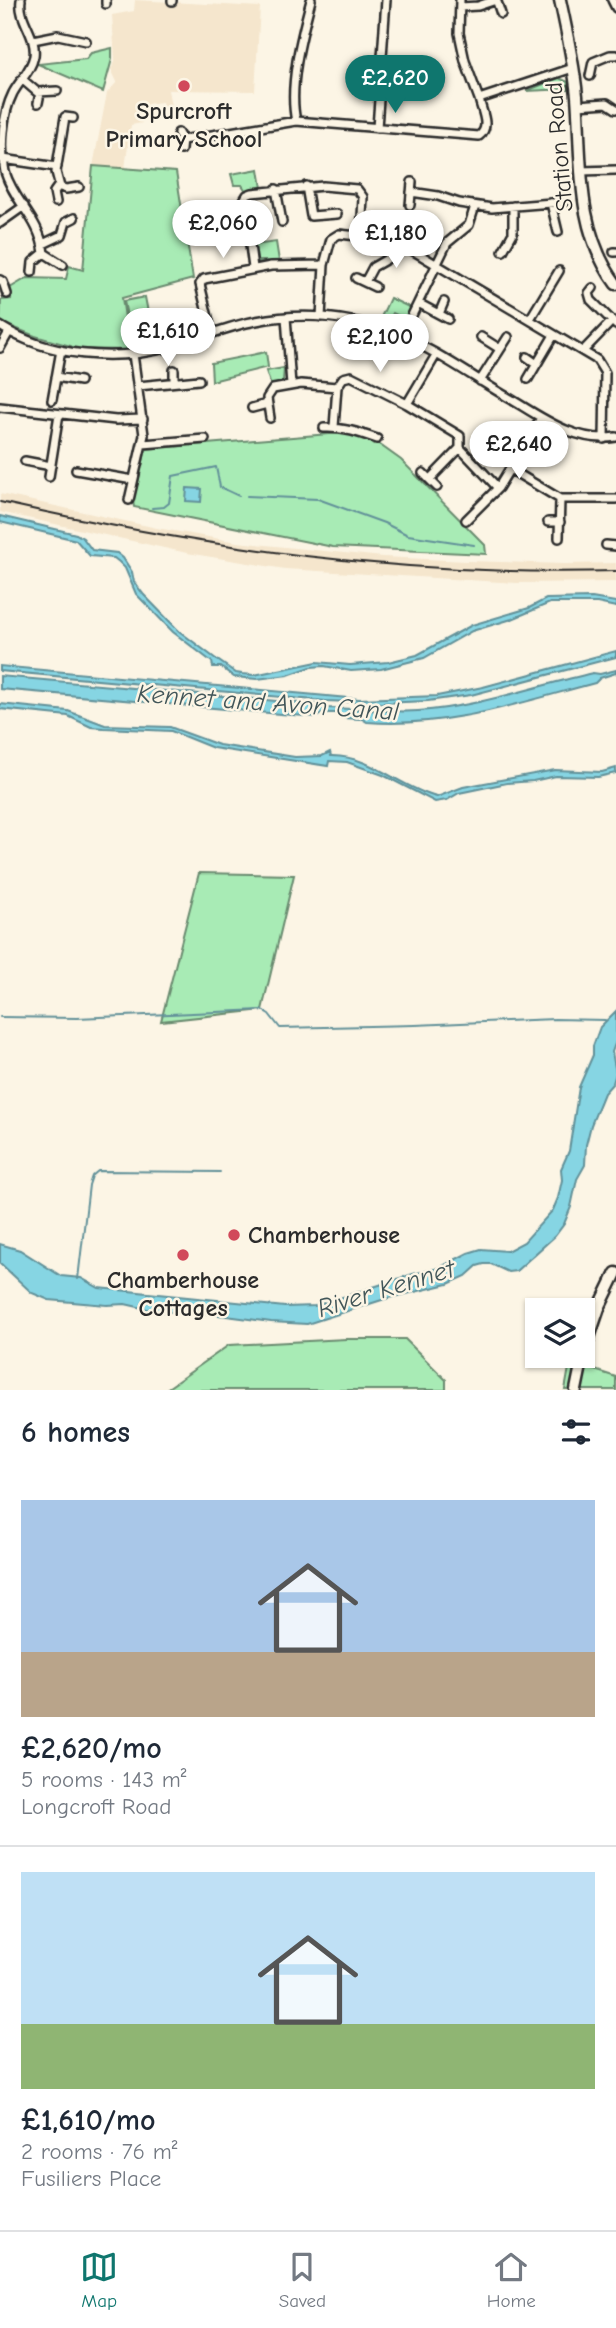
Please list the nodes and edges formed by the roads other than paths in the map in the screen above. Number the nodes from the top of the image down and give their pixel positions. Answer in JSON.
{"nodes":[{"id":1,"x":21,"y":0,"type":"edge"},
{"id":2,"x":310,"y":0,"type":"edge"},
{"id":3,"x":386,"y":0,"type":"edge"},
{"id":4,"x":560,"y":0,"type":"edge"},
{"id":5,"x":611,"y":0,"type":"edge"},
{"id":6,"x":496,"y":1,"type":"edge"},
{"id":7,"x":460,"y":4,"type":"edge"},
{"id":8,"x":616,"y":8,"type":"edge"},
{"id":9,"x":501,"y":14,"type":"dead end"},
{"id":10,"x":80,"y":28,"type":"dead end"},
{"id":11,"x":78,"y":38,"type":"junction"},
{"id":12,"x":33,"y":40,"type":"junction"},
{"id":13,"x":86,"y":41,"type":"dead end"},
{"id":14,"x":612,"y":52,"type":"edge"},
{"id":15,"x":573,"y":68,"type":"junction"},
{"id":16,"x":590,"y":76,"type":"dead end"},
{"id":17,"x":23,"y":80,"type":"junction"},
{"id":18,"x":57,"y":91,"type":"dead end"},
{"id":19,"x":40,"y":93,"type":"junction"},
{"id":20,"x":479,"y":99,"type":"junction"},
{"id":21,"x":38,"y":103,"type":"dead end"},
{"id":22,"x":578,"y":105,"type":"junction"},
{"id":23,"x":616,"y":108,"type":"edge"},
{"id":24,"x":73,"y":117,"type":"dead end"},
{"id":25,"x":296,"y":121,"type":"junction"},
{"id":26,"x":377,"y":128,"type":"junction"},
{"id":27,"x":181,"y":150,"type":"dead end"},
{"id":28,"x":3,"y":159,"type":"junction"},
{"id":29,"x":57,"y":167,"type":"junction"},
{"id":30,"x":616,"y":170,"type":"edge"},
{"id":31,"x":580,"y":171,"type":"junction"},
{"id":32,"x":412,"y":183,"type":"dead end"},
{"id":33,"x":59,"y":185,"type":"junction"},
{"id":34,"x":306,"y":186,"type":"junction"},
{"id":35,"x":79,"y":187,"type":"dead end"},
{"id":36,"x":276,"y":190,"type":"junction"},
{"id":37,"x":411,"y":192,"type":"junction"},
{"id":38,"x":56,"y":202,"type":"dead end"},
{"id":39,"x":564,"y":202,"type":"dead end"},
{"id":40,"x":551,"y":203,"type":"junction"},
{"id":41,"x":410,"y":205,"type":"dead end"},
{"id":42,"x":24,"y":206,"type":"junction"},
{"id":43,"x":474,"y":206,"type":"junction"},
{"id":44,"x":513,"y":206,"type":"junction"},
{"id":45,"x":337,"y":214,"type":"dead end"},
{"id":46,"x":74,"y":218,"type":"dead end"},
{"id":47,"x":282,"y":222,"type":"dead end"},
{"id":48,"x":0,"y":223,"type":"edge"},
{"id":49,"x":558,"y":232,"type":"dead end"},
{"id":50,"x":361,"y":236,"type":"junction"},
{"id":51,"x":395,"y":240,"type":"junction"},
{"id":52,"x":43,"y":244,"type":"junction"},
{"id":53,"x":503,"y":251,"type":"dead end"},
{"id":54,"x":44,"y":253,"type":"junction"},
{"id":55,"x":436,"y":264,"type":"junction"},
{"id":56,"x":63,"y":265,"type":"dead end"},
{"id":57,"x":324,"y":265,"type":"junction"},
{"id":58,"x":254,"y":268,"type":"junction"},
{"id":59,"x":559,"y":271,"type":"dead end"},
{"id":60,"x":32,"y":272,"type":"dead end"},
{"id":61,"x":542,"y":276,"type":"dead end"},
{"id":62,"x":356,"y":278,"type":"dead end"},
{"id":63,"x":0,"y":280,"type":"edge"},
{"id":64,"x":365,"y":282,"type":"junction"},
{"id":65,"x":551,"y":282,"type":"junction"},
{"id":66,"x":616,"y":284,"type":"edge"},
{"id":67,"x":374,"y":287,"type":"dead end"},
{"id":68,"x":593,"y":288,"type":"dead end"},
{"id":69,"x":7,"y":294,"type":"dead end"},
{"id":70,"x":444,"y":302,"type":"dead end"},
{"id":71,"x":418,"y":303,"type":"junction"},
{"id":72,"x":439,"y":314,"type":"junction"},
{"id":73,"x":286,"y":317,"type":"junction"},
{"id":74,"x":321,"y":317,"type":"junction"},
{"id":75,"x":448,"y":319,"type":"dead end"},
{"id":76,"x":530,"y":319,"type":"junction"},
{"id":77,"x":614,"y":323,"type":"edge"},
{"id":78,"x":0,"y":326,"type":"edge"},
{"id":79,"x":9,"y":332,"type":"junction"},
{"id":80,"x":212,"y":334,"type":"junction"},
{"id":81,"x":554,"y":334,"type":"junction"},
{"id":82,"x":402,"y":336,"type":"junction"},
{"id":83,"x":481,"y":337,"type":"dead end"},
{"id":84,"x":508,"y":337,"type":"dead end"},
{"id":85,"x":0,"y":348,"type":"edge"},
{"id":86,"x":500,"y":349,"type":"junction"},
{"id":87,"x":61,"y":350,"type":"junction"},
{"id":88,"x":583,"y":351,"type":"junction"},
{"id":89,"x":133,"y":354,"type":"junction"},
{"id":90,"x":436,"y":355,"type":"junction"},
{"id":91,"x":527,"y":357,"type":"dead end"},
{"id":92,"x":537,"y":364,"type":"junction"},
{"id":93,"x":174,"y":370,"type":"dead end"},
{"id":94,"x":56,"y":377,"type":"junction"},
{"id":95,"x":528,"y":379,"type":"dead end"},
{"id":96,"x":200,"y":380,"type":"dead end"},
{"id":97,"x":80,"y":381,"type":"dead end"},
{"id":98,"x":480,"y":381,"type":"junction"},
{"id":99,"x":174,"y":382,"type":"junction"},
{"id":100,"x":291,"y":385,"type":"junction"},
{"id":101,"x":138,"y":386,"type":"junction"},
{"id":102,"x":337,"y":387,"type":"junction"},
{"id":103,"x":52,"y":400,"type":"dead end"},
{"id":104,"x":267,"y":404,"type":"junction"},
{"id":105,"x":407,"y":404,"type":"junction"},
{"id":106,"x":0,"y":407,"type":"edge"},
{"id":107,"x":252,"y":408,"type":"dead end"},
{"id":108,"x":59,"y":414,"type":"junction"},
{"id":109,"x":270,"y":418,"type":"dead end"},
{"id":110,"x":541,"y":418,"type":"junction"},
{"id":111,"x":143,"y":419,"type":"junction"},
{"id":112,"x":334,"y":427,"type":"junction"},
{"id":113,"x":324,"y":428,"type":"dead end"},
{"id":114,"x":616,"y":437,"type":"edge"},
{"id":115,"x":205,"y":439,"type":"dead end"},
{"id":116,"x":377,"y":439,"type":"dead end"},
{"id":117,"x":604,"y":439,"type":"junction"},
{"id":118,"x":143,"y":444,"type":"junction"},
{"id":119,"x":460,"y":448,"type":"junction"},
{"id":120,"x":25,"y":461,"type":"dead end"},
{"id":121,"x":51,"y":466,"type":"junction"},
{"id":122,"x":510,"y":469,"type":"junction"},
{"id":123,"x":76,"y":470,"type":"dead end"},
{"id":124,"x":423,"y":473,"type":"dead end"},
{"id":125,"x":49,"y":477,"type":"dead end"},
{"id":126,"x":430,"y":479,"type":"junction"},
{"id":127,"x":133,"y":480,"type":"junction"},
{"id":128,"x":437,"y":486,"type":"dead end"},
{"id":129,"x":498,"y":488,"type":"junction"},
{"id":130,"x":561,"y":499,"type":"junction"},
{"id":131,"x":616,"y":499,"type":"edge"},
{"id":132,"x":129,"y":500,"type":"dead end"},
{"id":133,"x":466,"y":520,"type":"dead end"},
{"id":134,"x":548,"y":522,"type":"dead end"},
{"id":135,"x":560,"y":522,"type":"junction"},
{"id":136,"x":559,"y":538,"type":"dead end"},
{"id":137,"x":606,"y":545,"type":"dead end"},
{"id":138,"x":616,"y":546,"type":"edge"},
{"id":139,"x":616,"y":1273,"type":"edge"},
{"id":140,"x":595,"y":1319,"type":"edge"},
{"id":141,"x":581,"y":1368,"type":"edge"},
{"id":142,"x":576,"y":1390,"type":"edge"}],
"edges":[{"from":1,"to":12,"type":"street"},
{"from":2,"to":25,"type":"street"},
{"from":3,"to":26,"type":"street"},
{"from":4,"to":15,"type":"street","name":"Station Road"},
{"from":5,"to":8,"type":"street"},
{"from":6,"to":7,"type":"street"},
{"from":6,"to":9,"type":"street"},
{"from":7,"to":20,"type":"street"},
{"from":10,"to":11,"type":"street"},
{"from":11,"to":12,"type":"street"},
{"from":11,"to":13,"type":"street"},
{"from":12,"to":17,"type":"street"},
{"from":14,"to":16,"type":"street"},
{"from":15,"to":20,"type":"street"},
{"from":15,"to":22,"type":"street","name":"Station Road"},
{"from":17,"to":19,"type":"street"},
{"from":17,"to":28,"type":"street"},
{"from":18,"to":19,"type":"street"},
{"from":19,"to":21,"type":"street"},
{"from":20,"to":26,"type":"street"},
{"from":22,"to":23,"type":"street"},
{"from":22,"to":31,"type":"street","name":"Station Road"},
{"from":24,"to":29,"type":"street"},
{"from":25,"to":26,"type":"street"},
{"from":25,"to":27,"type":"street"},
{"from":28,"to":29,"type":"street"},
{"from":28,"to":42,"type":"street"},
{"from":29,"to":33,"type":"street"},
{"from":30,"to":31,"type":"street"},
{"from":31,"to":66,"type":"street","name":"Station Road"},
{"from":32,"to":37,"type":"street"},
{"from":33,"to":35,"type":"street"},
{"from":33,"to":38,"type":"street"},
{"from":34,"to":36,"type":"street"},
{"from":34,"to":45,"type":"street"},
{"from":34,"to":50,"type":"street"},
{"from":36,"to":47,"type":"street"},
{"from":36,"to":58,"type":"street"},
{"from":37,"to":41,"type":"street"},
{"from":37,"to":43,"type":"street"},
{"from":39,"to":40,"type":"street"},
{"from":40,"to":44,"type":"street"},
{"from":40,"to":49,"type":"street"},
{"from":42,"to":48,"type":"street"},
{"from":42,"to":52,"type":"street"},
{"from":43,"to":44,"type":"street"},
{"from":43,"to":55,"type":"street"},
{"from":44,"to":53,"type":"street"},
{"from":46,"to":52,"type":"street"},
{"from":50,"to":51,"type":"street"},
{"from":50,"to":57,"type":"street"},
{"from":51,"to":55,"type":"street"},
{"from":51,"to":64,"type":"street"},
{"from":52,"to":54,"type":"street"},
{"from":54,"to":56,"type":"street"},
{"from":54,"to":60,"type":"street"},
{"from":55,"to":71,"type":"street"},
{"from":55,"to":76,"type":"street"},
{"from":57,"to":58,"type":"street"},
{"from":57,"to":74,"type":"street"},
{"from":58,"to":80,"type":"street"},
{"from":59,"to":65,"type":"street"},
{"from":61,"to":65,"type":"street"},
{"from":62,"to":64,"type":"street"},
{"from":63,"to":69,"type":"street"},
{"from":64,"to":67,"type":"street"},
{"from":65,"to":76,"type":"street"},
{"from":68,"to":77,"type":"street"},
{"from":70,"to":72,"type":"street"},
{"from":71,"to":72,"type":"street"},
{"from":71,"to":82,"type":"street"},
{"from":72,"to":75,"type":"street"},
{"from":73,"to":74,"type":"street"},
{"from":73,"to":80,"type":"street"},
{"from":73,"to":100,"type":"street"},
{"from":74,"to":82,"type":"street"},
{"from":76,"to":81,"type":"street"},
{"from":77,"to":88,"type":"street"},
{"from":78,"to":79,"type":"street"},
{"from":79,"to":85,"type":"street"},
{"from":79,"to":87,"type":"street"},
{"from":80,"to":89,"type":"street"},
{"from":81,"to":88,"type":"street"},
{"from":81,"to":92,"type":"street"},
{"from":82,"to":90,"type":"street"},
{"from":83,"to":86,"type":"street"},
{"from":84,"to":86,"type":"street"},
{"from":86,"to":98,"type":"street"},
{"from":87,"to":89,"type":"street"},
{"from":87,"to":94,"type":"street"},
{"from":88,"to":117,"type":"street"},
{"from":89,"to":101,"type":"street"},
{"from":90,"to":98,"type":"street"},
{"from":90,"to":105,"type":"street"},
{"from":91,"to":92,"type":"street"},
{"from":92,"to":95,"type":"street"},
{"from":93,"to":99,"type":"street"},
{"from":94,"to":97,"type":"street"},
{"from":94,"to":103,"type":"street"},
{"from":96,"to":99,"type":"street"},
{"from":98,"to":110,"type":"street"},
{"from":99,"to":101,"type":"street"},
{"from":100,"to":102,"type":"street"},
{"from":100,"to":104,"type":"street"},
{"from":101,"to":111,"type":"street"},
{"from":102,"to":105,"type":"street"},
{"from":102,"to":112,"type":"street"},
{"from":104,"to":107,"type":"street"},
{"from":104,"to":109,"type":"street"},
{"from":105,"to":119,"type":"street"},
{"from":106,"to":108,"type":"street"},
{"from":108,"to":111,"type":"street"},
{"from":108,"to":121,"type":"street"},
{"from":110,"to":117,"type":"street"},
{"from":110,"to":122,"type":"street"},
{"from":111,"to":118,"type":"street"},
{"from":112,"to":113,"type":"street"},
{"from":112,"to":116,"type":"street"},
{"from":114,"to":117,"type":"street"},
{"from":115,"to":118,"type":"street"},
{"from":118,"to":127,"type":"street"},
{"from":119,"to":126,"type":"street"},
{"from":119,"to":129,"type":"street"},
{"from":120,"to":121,"type":"street"},
{"from":121,"to":125,"type":"street"},
{"from":122,"to":129,"type":"street"},
{"from":122,"to":130,"type":"street"},
{"from":123,"to":127,"type":"street"},
{"from":124,"to":126,"type":"street"},
{"from":126,"to":128,"type":"street"},
{"from":127,"to":132,"type":"street"},
{"from":129,"to":133,"type":"street"},
{"from":130,"to":131,"type":"street"},
{"from":130,"to":135,"type":"street"},
{"from":134,"to":135,"type":"street"},
{"from":135,"to":136,"type":"street"},
{"from":137,"to":138,"type":"street"},
{"from":139,"to":140,"type":"street"},
{"from":141,"to":142,"type":"street"}]}
